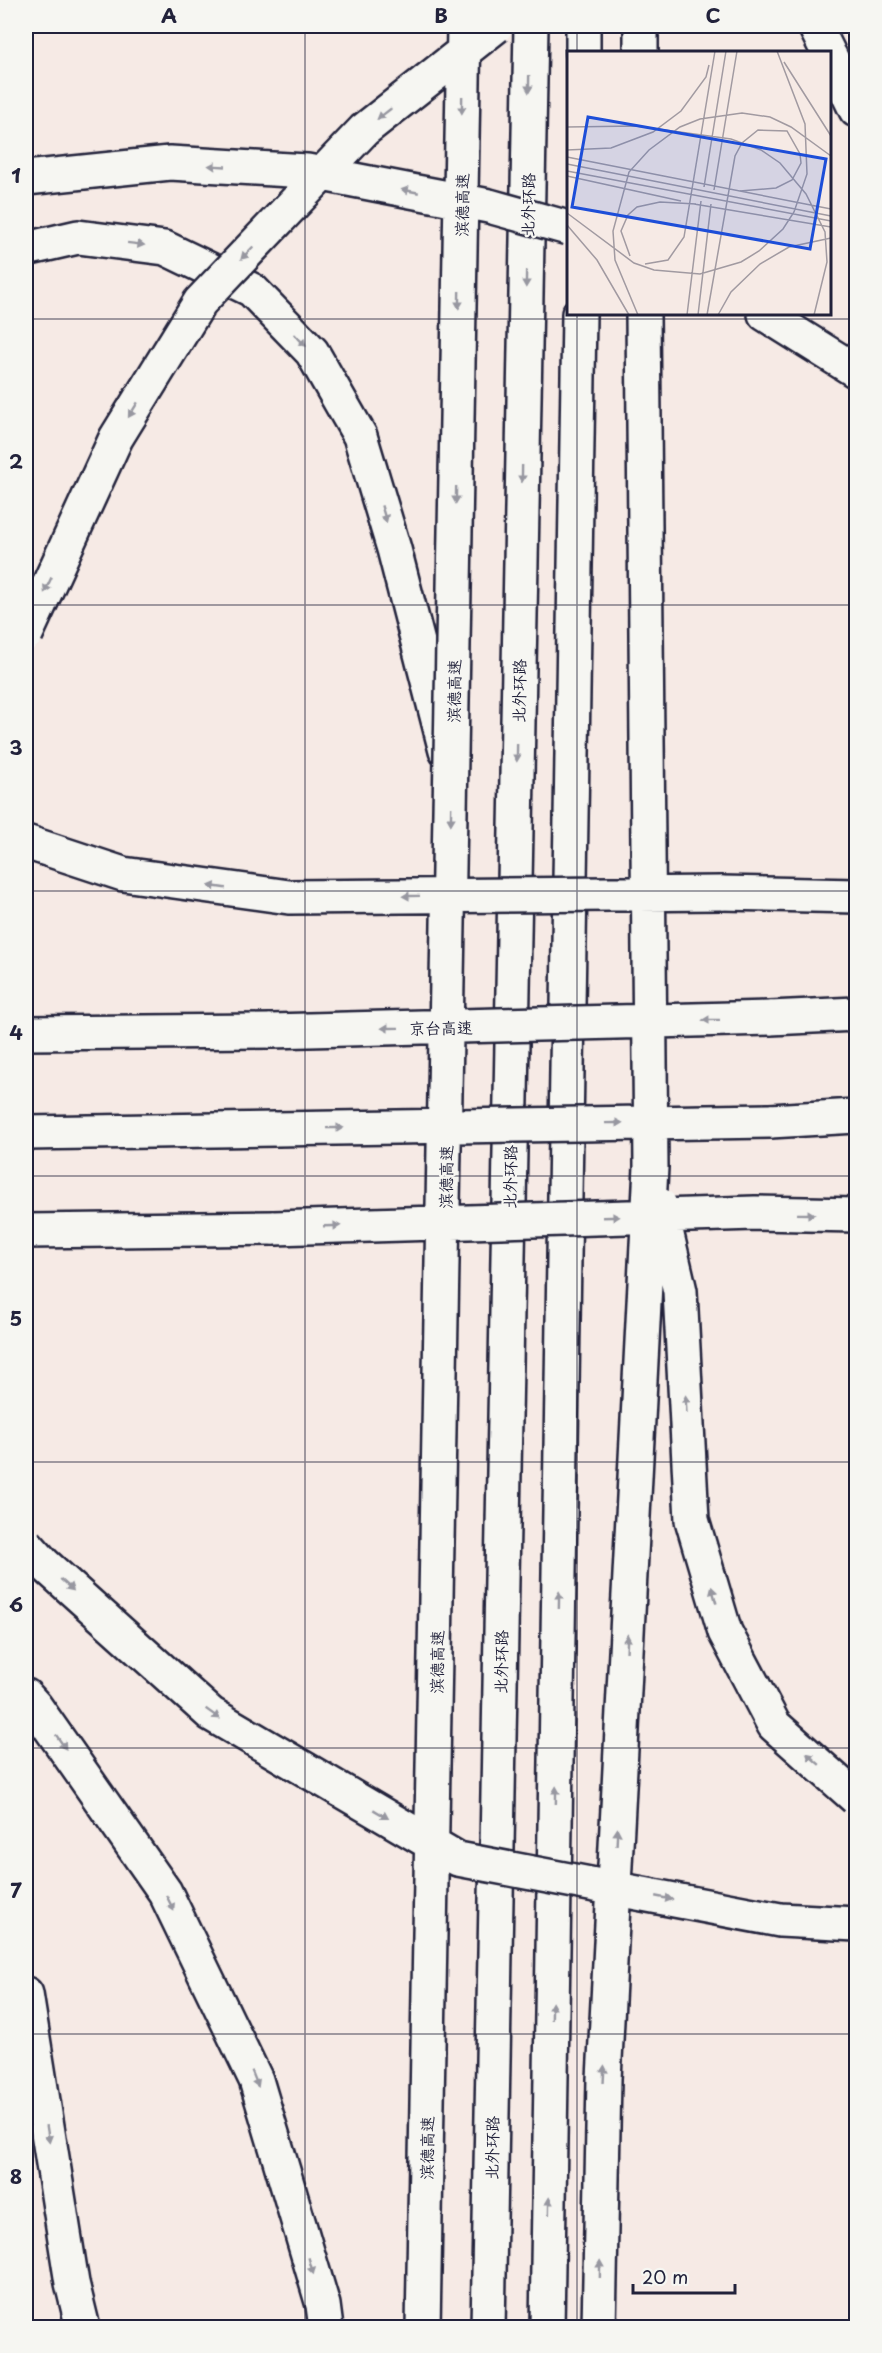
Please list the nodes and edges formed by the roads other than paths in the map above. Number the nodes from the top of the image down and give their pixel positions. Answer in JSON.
{"nodes":[{"id":1,"x":464,"y":26,"type":"edge"},
{"id":2,"x":496,"y":26,"type":"edge"},
{"id":3,"x":531,"y":26,"type":"edge"},
{"id":4,"x":583,"y":26,"type":"edge"},
{"id":5,"x":641,"y":26,"type":"edge"},
{"id":6,"x":815,"y":26,"type":"edge"},
{"id":7,"x":583,"y":51,"type":"edge"},
{"id":8,"x":641,"y":51,"type":"edge"},
{"id":9,"x":828,"y":51,"type":"edge"},
{"id":10,"x":831,"y":58,"type":"edge"},
{"id":11,"x":856,"y":110,"type":"edge"},
{"id":12,"x":26,"y":178,"type":"edge"},
{"id":13,"x":567,"y":228,"type":"edge"},
{"id":14,"x":26,"y":249,"type":"edge"},
{"id":15,"x":579,"y":315,"type":"edge"},
{"id":16,"x":643,"y":315,"type":"edge"},
{"id":17,"x":767,"y":315,"type":"edge"},
{"id":18,"x":856,"y":371,"type":"edge"},
{"id":19,"x":26,"y":634,"type":"edge"},
{"id":20,"x":452,"y":771,"type":"junction"},
{"id":21,"x":26,"y":842,"type":"edge"},
{"id":22,"x":856,"y":896,"type":"edge"},
{"id":23,"x":856,"y":1014,"type":"edge"},
{"id":24,"x":26,"y":1033,"type":"edge"},
{"id":25,"x":856,"y":1116,"type":"edge"},
{"id":26,"x":26,"y":1133,"type":"edge"},
{"id":27,"x":651,"y":1167,"type":"junction"},
{"id":28,"x":856,"y":1215,"type":"edge"},
{"id":29,"x":26,"y":1231,"type":"edge"},
{"id":30,"x":26,"y":1544,"type":"edge"},
{"id":31,"x":26,"y":1696,"type":"edge"},
{"id":32,"x":856,"y":1798,"type":"edge"},
{"id":33,"x":856,"y":1924,"type":"edge"},
{"id":34,"x":26,"y":1994,"type":"edge"},
{"id":35,"x":83,"y":2328,"type":"edge"},
{"id":36,"x":326,"y":2328,"type":"edge"},
{"id":37,"x":423,"y":2328,"type":"edge"},
{"id":38,"x":488,"y":2328,"type":"edge"},
{"id":39,"x":548,"y":2328,"type":"edge"},
{"id":40,"x":599,"y":2328,"type":"edge"}],
"edges":[{"from":1,"to":20,"type":"highway","name":"滨德高速","one_way":true,"bridge":true},
{"from":2,"to":19,"type":"highway","one_way":true,"bridge":true},
{"from":3,"to":38,"type":"highway","name":"北外环路","one_way":true},
{"from":4,"to":7,"type":"highway"},
{"from":5,"to":8,"type":"highway"},
{"from":6,"to":9,"type":"highway"},
{"from":10,"to":11,"type":"highway"},
{"from":13,"to":12,"type":"highway","one_way":true,"bridge":true},
{"from":14,"to":20,"type":"highway","one_way":true,"bridge":true},
{"from":39,"to":15,"type":"highway","one_way":true},
{"from":16,"to":27,"type":"highway","bridge":true},
{"from":17,"to":18,"type":"highway"},
{"from":20,"to":37,"type":"highway","name":"滨德高速","one_way":true,"bridge":true},
{"from":22,"to":21,"type":"highway","one_way":true,"bridge":true},
{"from":23,"to":24,"type":"highway","name":"京台高速","one_way":true,"bridge":true},
{"from":26,"to":25,"type":"highway","one_way":true,"bridge":true},
{"from":32,"to":27,"type":"highway","one_way":true,"bridge":true},
{"from":40,"to":27,"type":"highway","one_way":true,"bridge":true},
{"from":29,"to":28,"type":"highway","one_way":true,"bridge":true},
{"from":30,"to":33,"type":"highway","one_way":true,"bridge":true},
{"from":31,"to":36,"type":"highway","one_way":true},
{"from":34,"to":35,"type":"highway","one_way":true}]}
